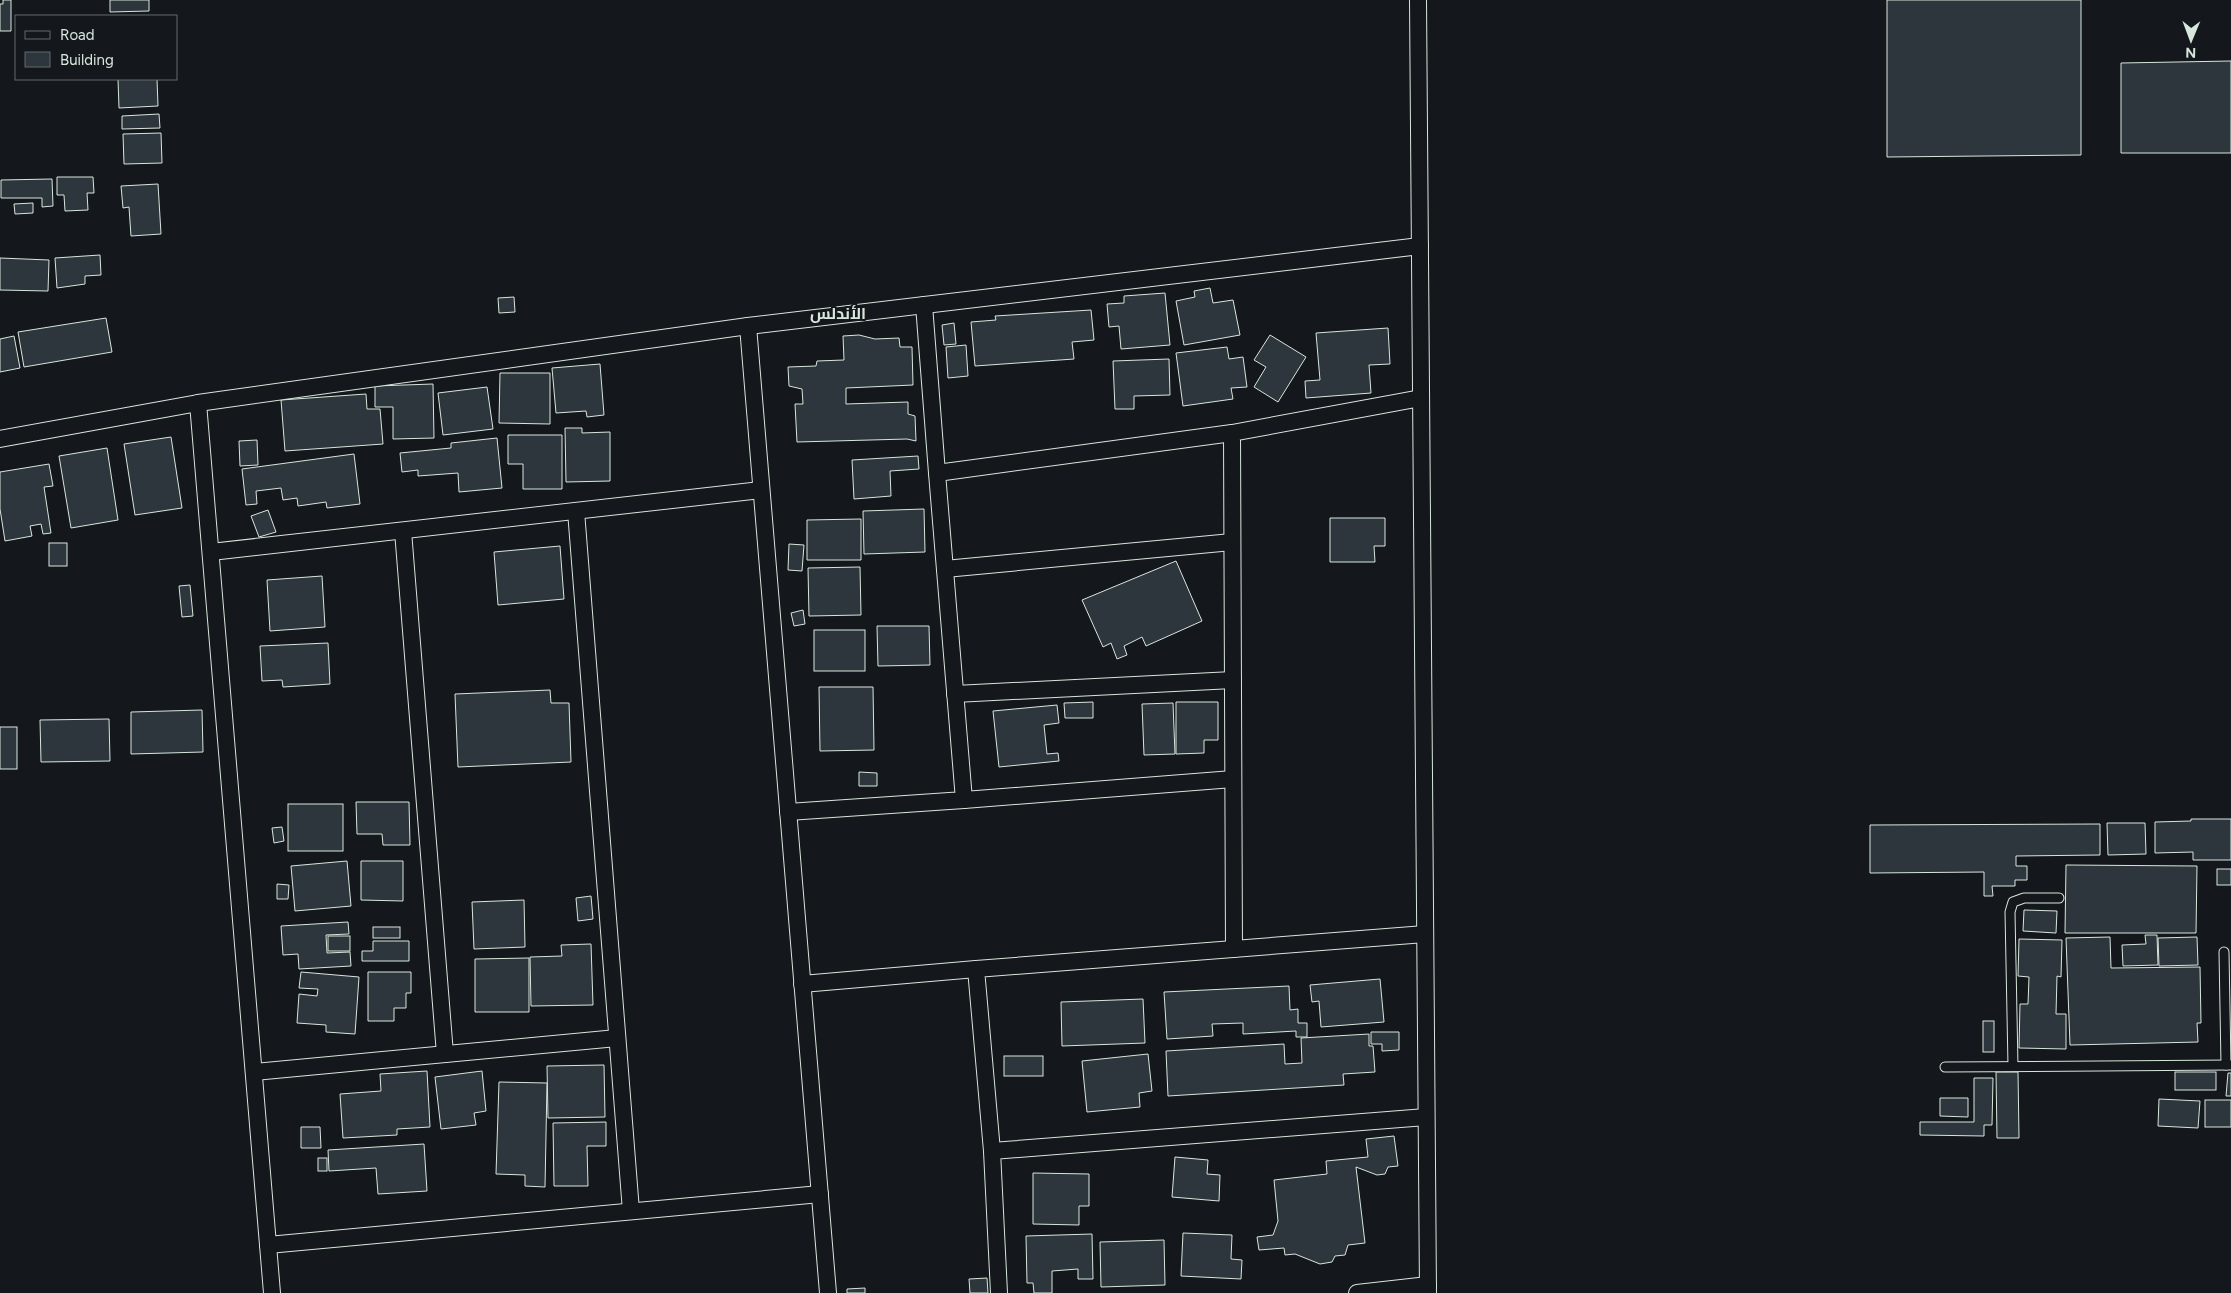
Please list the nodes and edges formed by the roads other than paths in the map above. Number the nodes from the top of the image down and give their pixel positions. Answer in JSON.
{"nodes":[{"id":1,"x":1418,"y":0,"type":"edge"},
{"id":2,"x":1420,"y":246,"type":"junction"},
{"id":3,"x":924,"y":305,"type":"junction"},
{"id":4,"x":748,"y":326,"type":"junction"},
{"id":5,"x":1421,"y":398,"type":"junction"},
{"id":6,"x":198,"y":403,"type":"junction"},
{"id":7,"x":1232,"y":433,"type":"junction"},
{"id":8,"x":0,"y":439,"type":"edge"},
{"id":9,"x":937,"y":473,"type":"junction"},
{"id":10,"x":762,"y":490,"type":"junction"},
{"id":11,"x":576,"y":511,"type":"junction"},
{"id":12,"x":403,"y":531,"type":"junction"},
{"id":13,"x":1232,"y":542,"type":"junction"},
{"id":14,"x":211,"y":552,"type":"junction"},
{"id":15,"x":945,"y":569,"type":"junction"},
{"id":16,"x":1233,"y":680,"type":"junction"},
{"id":17,"x":955,"y":694,"type":"junction"},
{"id":18,"x":1233,"y":779,"type":"junction"},
{"id":19,"x":964,"y":800,"type":"junction"},
{"id":20,"x":788,"y":812,"type":"junction"},
{"id":21,"x":2059,"y":898,"type":"dead end"},
{"id":22,"x":1425,"y":934,"type":"junction"},
{"id":23,"x":1234,"y":949,"type":"junction"},
{"id":24,"x":2224,"y":952,"type":"dead end"},
{"id":25,"x":976,"y":969,"type":"junction"},
{"id":26,"x":802,"y":984,"type":"junction"},
{"id":27,"x":617,"y":1038,"type":"junction"},
{"id":28,"x":445,"y":1054,"type":"junction"},
{"id":29,"x":2228,"y":1065,"type":"edge"},
{"id":30,"x":2013,"y":1066,"type":"junction"},
{"id":31,"x":1945,"y":1067,"type":"dead end"},
{"id":32,"x":254,"y":1072,"type":"junction"},
{"id":33,"x":1426,"y":1117,"type":"junction"},
{"id":34,"x":992,"y":1151,"type":"junction"},
{"id":35,"x":820,"y":1194,"type":"junction"},
{"id":36,"x":631,"y":1212,"type":"junction"},
{"id":37,"x":268,"y":1245,"type":"junction"},
{"id":38,"x":1428,"y":1289,"type":"edge"},
{"id":39,"x":272,"y":1293,"type":"edge"},
{"id":40,"x":828,"y":1293,"type":"edge"},
{"id":41,"x":999,"y":1293,"type":"edge"},
{"id":42,"x":1357,"y":1293,"type":"edge"}],
"edges":[{"from":1,"to":2,"type":"street"},
{"from":2,"to":3,"type":"street"},
{"from":2,"to":5,"type":"street"},
{"from":3,"to":4,"type":"street"},
{"from":3,"to":9,"type":"street"},
{"from":4,"to":6,"type":"street"},
{"from":4,"to":10,"type":"street"},
{"from":5,"to":7,"type":"street"},
{"from":5,"to":22,"type":"street"},
{"from":6,"to":8,"type":"street"},
{"from":6,"to":14,"type":"street"},
{"from":7,"to":9,"type":"street"},
{"from":7,"to":13,"type":"street"},
{"from":9,"to":15,"type":"street"},
{"from":10,"to":11,"type":"street"},
{"from":10,"to":20,"type":"street"},
{"from":11,"to":12,"type":"street"},
{"from":11,"to":27,"type":"street"},
{"from":12,"to":14,"type":"street"},
{"from":12,"to":28,"type":"street"},
{"from":13,"to":15,"type":"street"},
{"from":13,"to":16,"type":"street"},
{"from":14,"to":32,"type":"street"},
{"from":15,"to":17,"type":"street"},
{"from":16,"to":17,"type":"street"},
{"from":16,"to":18,"type":"street"},
{"from":17,"to":19,"type":"street"},
{"from":18,"to":19,"type":"street"},
{"from":18,"to":23,"type":"street"},
{"from":19,"to":20,"type":"street"},
{"from":20,"to":26,"type":"street"},
{"from":21,"to":30,"type":"lane"},
{"from":22,"to":23,"type":"street"},
{"from":22,"to":33,"type":"street"},
{"from":23,"to":25,"type":"street"},
{"from":24,"to":29,"type":"lane"},
{"from":25,"to":26,"type":"street"},
{"from":25,"to":34,"type":"street"},
{"from":26,"to":35,"type":"street"},
{"from":27,"to":28,"type":"street"},
{"from":27,"to":36,"type":"street"},
{"from":28,"to":32,"type":"street"},
{"from":29,"to":30,"type":"lane"},
{"from":30,"to":31,"type":"lane"},
{"from":32,"to":37,"type":"street"},
{"from":33,"to":34,"type":"street"},
{"from":33,"to":38,"type":"street"},
{"from":34,"to":41,"type":"street"},
{"from":35,"to":36,"type":"street"},
{"from":35,"to":40,"type":"street"},
{"from":36,"to":37,"type":"street"},
{"from":37,"to":39,"type":"street"},
{"from":38,"to":42,"type":"street"}]}
